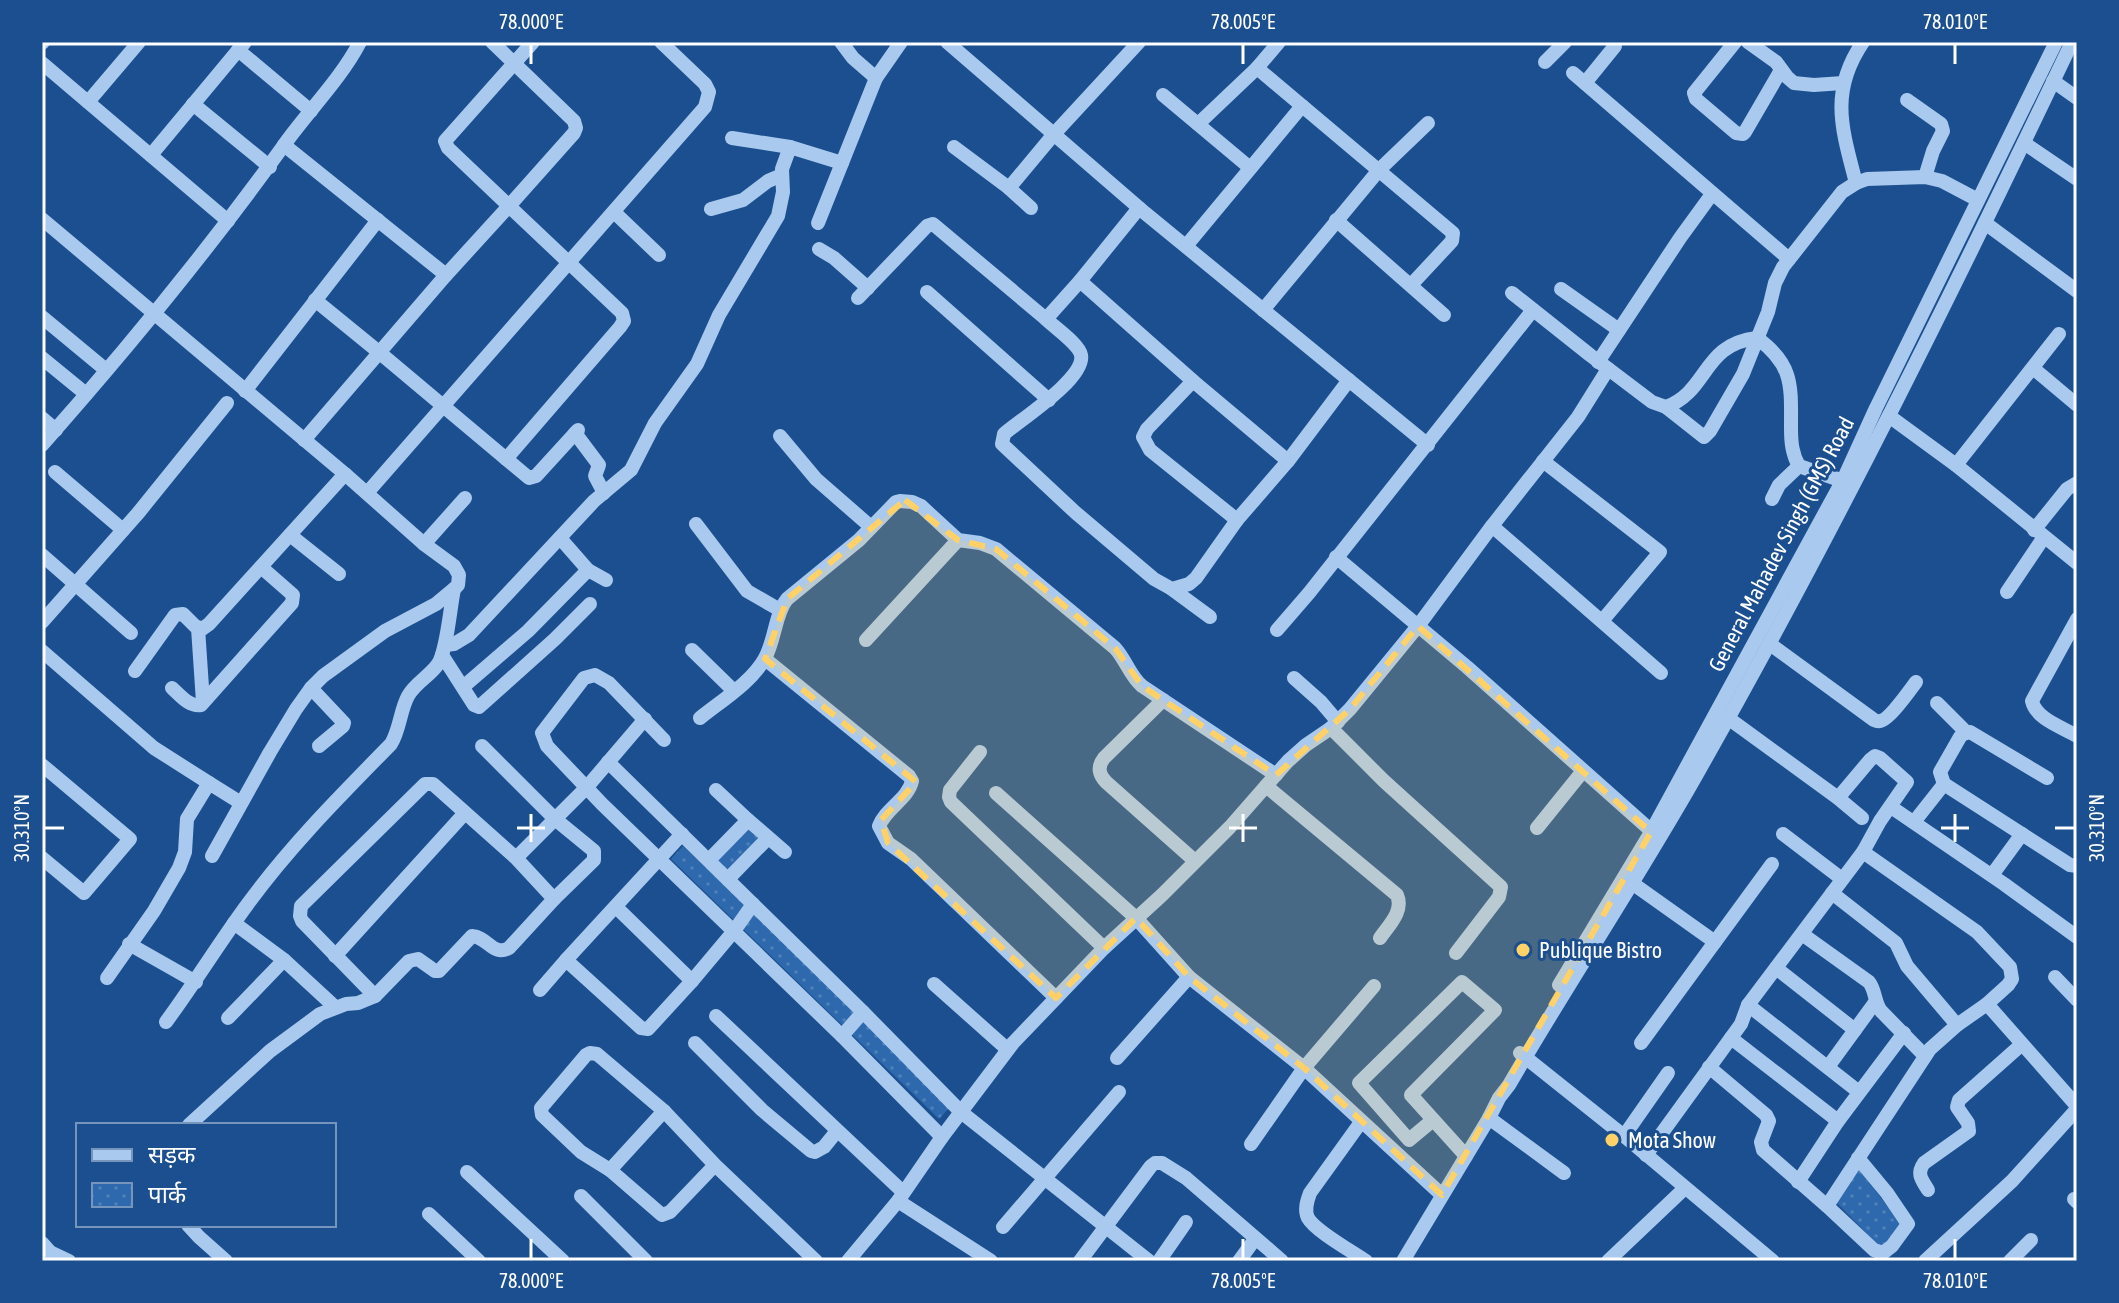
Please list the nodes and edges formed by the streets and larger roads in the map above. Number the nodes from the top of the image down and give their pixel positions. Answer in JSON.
{"nodes":[{"id":1,"x":139,"y":42,"type":"edge"},
{"id":2,"x":360,"y":42,"type":"edge"},
{"id":3,"x":492,"y":42,"type":"edge"},
{"id":4,"x":533,"y":42,"type":"edge"},
{"id":5,"x":661,"y":42,"type":"edge"},
{"id":6,"x":841,"y":42,"type":"edge"},
{"id":7,"x":901,"y":42,"type":"edge"},
{"id":8,"x":947,"y":42,"type":"edge"},
{"id":9,"x":1279,"y":42,"type":"edge"},
{"id":10,"x":1565,"y":42,"type":"edge"},
{"id":11,"x":1735,"y":42,"type":"edge"},
{"id":12,"x":1748,"y":42,"type":"edge"},
{"id":13,"x":1863,"y":42,"type":"edge"},
{"id":14,"x":2056,"y":42,"type":"edge"},
{"id":15,"x":2072,"y":42,"type":"edge"},
{"id":16,"x":1130,"y":45,"type":"edge"},
{"id":17,"x":241,"y":46,"type":"edge"},
{"id":18,"x":1615,"y":46,"type":"dead end"},
{"id":19,"x":1545,"y":62,"type":"dead end"},
{"id":20,"x":42,"y":63,"type":"edge"},
{"id":21,"x":514,"y":64,"type":"junction"},
{"id":22,"x":1257,"y":68,"type":"junction"},
{"id":23,"x":1781,"y":70,"type":"junction"},
{"id":24,"x":1573,"y":73,"type":"dead end"},
{"id":25,"x":876,"y":78,"type":"junction"},
{"id":26,"x":2053,"y":81,"type":"junction"},
{"id":27,"x":1585,"y":83,"type":"junction"},
{"id":28,"x":1843,"y":83,"type":"junction"},
{"id":29,"x":1163,"y":95,"type":"dead end"},
{"id":30,"x":2077,"y":98,"type":"edge"},
{"id":31,"x":1907,"y":100,"type":"dead end"},
{"id":32,"x":88,"y":102,"type":"junction"},
{"id":33,"x":193,"y":104,"type":"junction"},
{"id":34,"x":1302,"y":106,"type":"junction"},
{"id":35,"x":311,"y":111,"type":"junction"},
{"id":36,"x":1428,"y":123,"type":"dead end"},
{"id":37,"x":1198,"y":124,"type":"junction"},
{"id":38,"x":1054,"y":134,"type":"junction"},
{"id":39,"x":732,"y":138,"type":"dead end"},
{"id":40,"x":2024,"y":143,"type":"junction"},
{"id":41,"x":284,"y":145,"type":"junction"},
{"id":42,"x":790,"y":147,"type":"junction"},
{"id":43,"x":954,"y":147,"type":"dead end"},
{"id":44,"x":151,"y":155,"type":"junction"},
{"id":45,"x":842,"y":163,"type":"junction"},
{"id":46,"x":270,"y":167,"type":"junction"},
{"id":47,"x":1249,"y":167,"type":"junction"},
{"id":48,"x":1379,"y":170,"type":"junction"},
{"id":49,"x":782,"y":175,"type":"junction"},
{"id":50,"x":1925,"y":177,"type":"junction"},
{"id":51,"x":2077,"y":179,"type":"edge"},
{"id":52,"x":1856,"y":183,"type":"junction"},
{"id":53,"x":1009,"y":188,"type":"junction"},
{"id":54,"x":1712,"y":194,"type":"junction"},
{"id":55,"x":1978,"y":200,"type":"junction"},
{"id":56,"x":509,"y":206,"type":"junction"},
{"id":57,"x":1031,"y":208,"type":"dead end"},
{"id":58,"x":1139,"y":208,"type":"junction"},
{"id":59,"x":711,"y":209,"type":"dead end"},
{"id":60,"x":614,"y":212,"type":"junction"},
{"id":61,"x":42,"y":219,"type":"edge"},
{"id":62,"x":378,"y":220,"type":"junction"},
{"id":63,"x":1336,"y":220,"type":"junction"},
{"id":64,"x":228,"y":221,"type":"junction"},
{"id":65,"x":818,"y":223,"type":"dead end"},
{"id":66,"x":1985,"y":223,"type":"junction"},
{"id":67,"x":1186,"y":246,"type":"junction"},
{"id":68,"x":819,"y":249,"type":"dead end"},
{"id":69,"x":659,"y":255,"type":"dead end"},
{"id":70,"x":1789,"y":259,"type":"junction"},
{"id":71,"x":570,"y":263,"type":"junction"},
{"id":72,"x":446,"y":275,"type":"junction"},
{"id":73,"x":1080,"y":281,"type":"junction"},
{"id":74,"x":1411,"y":285,"type":"junction"},
{"id":75,"x":1561,"y":289,"type":"dead end"},
{"id":76,"x":2077,"y":291,"type":"edge"},
{"id":77,"x":927,"y":292,"type":"dead end"},
{"id":78,"x":1512,"y":293,"type":"dead end"},
{"id":79,"x":315,"y":300,"type":"junction"},
{"id":80,"x":1263,"y":310,"type":"junction"},
{"id":81,"x":1533,"y":310,"type":"junction"},
{"id":82,"x":153,"y":314,"type":"junction"},
{"id":83,"x":1444,"y":315,"type":"dead end"},
{"id":84,"x":42,"y":317,"type":"edge"},
{"id":85,"x":1046,"y":319,"type":"junction"},
{"id":86,"x":1619,"y":330,"type":"junction"},
{"id":87,"x":2059,"y":334,"type":"dead end"},
{"id":88,"x":1757,"y":338,"type":"junction"},
{"id":89,"x":380,"y":353,"type":"junction"},
{"id":90,"x":42,"y":358,"type":"edge"},
{"id":91,"x":1603,"y":365,"type":"junction"},
{"id":92,"x":2033,"y":368,"type":"junction"},
{"id":93,"x":106,"y":370,"type":"junction"},
{"id":94,"x":1349,"y":380,"type":"junction"},
{"id":95,"x":1193,"y":381,"type":"junction"},
{"id":96,"x":245,"y":391,"type":"junction"},
{"id":97,"x":86,"y":394,"type":"junction"},
{"id":98,"x":1049,"y":400,"type":"junction"},
{"id":99,"x":227,"y":403,"type":"dead end"},
{"id":100,"x":2077,"y":405,"type":"edge"},
{"id":101,"x":444,"y":406,"type":"junction"},
{"id":102,"x":1666,"y":407,"type":"junction"},
{"id":103,"x":1889,"y":416,"type":"junction"},
{"id":104,"x":42,"y":418,"type":"edge"},
{"id":105,"x":56,"y":430,"type":"junction"},
{"id":106,"x":780,"y":436,"type":"dead end"},
{"id":107,"x":304,"y":440,"type":"junction"},
{"id":108,"x":42,"y":445,"type":"edge"},
{"id":109,"x":1428,"y":445,"type":"junction"},
{"id":110,"x":506,"y":459,"type":"junction"},
{"id":111,"x":1288,"y":461,"type":"junction"},
{"id":112,"x":1543,"y":461,"type":"junction"},
{"id":113,"x":1956,"y":465,"type":"junction"},
{"id":114,"x":1799,"y":466,"type":"junction"},
{"id":115,"x":55,"y":472,"type":"dead end"},
{"id":116,"x":345,"y":474,"type":"junction"},
{"id":117,"x":1843,"y":481,"type":"junction"},
{"id":118,"x":2077,"y":483,"type":"edge"},
{"id":119,"x":367,"y":493,"type":"junction"},
{"id":120,"x":604,"y":493,"type":"junction"},
{"id":121,"x":465,"y":498,"type":"dead end"},
{"id":122,"x":1772,"y":499,"type":"dead end"},
{"id":123,"x":1237,"y":520,"type":"junction"},
{"id":124,"x":696,"y":524,"type":"dead end"},
{"id":125,"x":1492,"y":526,"type":"junction"},
{"id":126,"x":871,"y":527,"type":"junction"},
{"id":127,"x":123,"y":530,"type":"junction"},
{"id":128,"x":2039,"y":534,"type":"junction"},
{"id":129,"x":290,"y":535,"type":"junction"},
{"id":130,"x":560,"y":538,"type":"junction"},
{"id":131,"x":958,"y":540,"type":"junction"},
{"id":132,"x":424,"y":544,"type":"junction"},
{"id":133,"x":42,"y":555,"type":"edge"},
{"id":134,"x":1336,"y":557,"type":"junction"},
{"id":135,"x":2077,"y":563,"type":"edge"},
{"id":136,"x":261,"y":567,"type":"junction"},
{"id":137,"x":588,"y":570,"type":"junction"},
{"id":138,"x":339,"y":574,"type":"dead end"},
{"id":139,"x":606,"y":580,"type":"dead end"},
{"id":140,"x":75,"y":585,"type":"junction"},
{"id":141,"x":454,"y":589,"type":"junction"},
{"id":142,"x":1172,"y":589,"type":"junction"},
{"id":143,"x":2007,"y":592,"type":"dead end"},
{"id":144,"x":590,"y":604,"type":"dead end"},
{"id":145,"x":780,"y":610,"type":"junction"},
{"id":146,"x":1210,"y":617,"type":"dead end"},
{"id":147,"x":2077,"y":619,"type":"edge"},
{"id":148,"x":1602,"y":621,"type":"junction"},
{"id":149,"x":42,"y":622,"type":"edge"},
{"id":150,"x":1418,"y":626,"type":"junction"},
{"id":151,"x":198,"y":628,"type":"junction"},
{"id":152,"x":1277,"y":630,"type":"dead end"},
{"id":153,"x":131,"y":633,"type":"dead end"},
{"id":154,"x":866,"y":640,"type":"dead end"},
{"id":155,"x":1770,"y":644,"type":"junction"},
{"id":156,"x":444,"y":650,"type":"junction"},
{"id":157,"x":692,"y":650,"type":"dead end"},
{"id":158,"x":42,"y":651,"type":"edge"},
{"id":159,"x":765,"y":659,"type":"junction"},
{"id":160,"x":135,"y":671,"type":"dead end"},
{"id":161,"x":1661,"y":673,"type":"dead end"},
{"id":162,"x":1294,"y":678,"type":"dead end"},
{"id":163,"x":1916,"y":682,"type":"dead end"},
{"id":164,"x":463,"y":687,"type":"junction"},
{"id":165,"x":172,"y":688,"type":"dead end"},
{"id":166,"x":311,"y":688,"type":"junction"},
{"id":167,"x":734,"y":691,"type":"junction"},
{"id":168,"x":1163,"y":700,"type":"junction"},
{"id":169,"x":203,"y":702,"type":"junction"},
{"id":170,"x":1937,"y":703,"type":"dead end"},
{"id":171,"x":700,"y":718,"type":"dead end"},
{"id":172,"x":1728,"y":718,"type":"junction"},
{"id":173,"x":645,"y":719,"type":"junction"},
{"id":174,"x":1335,"y":725,"type":"junction"},
{"id":175,"x":1966,"y":732,"type":"junction"},
{"id":176,"x":2077,"y":736,"type":"edge"},
{"id":177,"x":664,"y":740,"type":"dead end"},
{"id":178,"x":319,"y":746,"type":"dead end"},
{"id":179,"x":482,"y":746,"type":"dead end"},
{"id":180,"x":980,"y":752,"type":"dead end"},
{"id":181,"x":608,"y":762,"type":"junction"},
{"id":182,"x":42,"y":765,"type":"edge"},
{"id":183,"x":1583,"y":771,"type":"junction"},
{"id":184,"x":2047,"y":778,"type":"dead end"},
{"id":185,"x":1271,"y":781,"type":"junction"},
{"id":186,"x":209,"y":783,"type":"junction"},
{"id":187,"x":1944,"y":784,"type":"junction"},
{"id":188,"x":587,"y":787,"type":"junction"},
{"id":189,"x":716,"y":790,"type":"dead end"},
{"id":190,"x":996,"y":793,"type":"dead end"},
{"id":191,"x":1838,"y":798,"type":"junction"},
{"id":192,"x":241,"y":803,"type":"junction"},
{"id":193,"x":1891,"y":807,"type":"junction"},
{"id":194,"x":464,"y":814,"type":"junction"},
{"id":195,"x":1862,"y":818,"type":"dead end"},
{"id":196,"x":555,"y":819,"type":"junction"},
{"id":197,"x":748,"y":820,"type":"junction"},
{"id":198,"x":1914,"y":822,"type":"junction"},
{"id":199,"x":1537,"y":828,"type":"dead end"},
{"id":200,"x":682,"y":834,"type":"junction"},
{"id":201,"x":1655,"y":834,"type":"junction"},
{"id":202,"x":1783,"y":834,"type":"dead end"},
{"id":203,"x":2022,"y":834,"type":"junction"},
{"id":204,"x":768,"y":838,"type":"junction"},
{"id":205,"x":785,"y":852,"type":"dead end"},
{"id":206,"x":1863,"y":852,"type":"junction"},
{"id":207,"x":212,"y":856,"type":"dead end"},
{"id":208,"x":42,"y":858,"type":"edge"},
{"id":209,"x":516,"y":858,"type":"junction"},
{"id":210,"x":659,"y":859,"type":"junction"},
{"id":211,"x":709,"y":860,"type":"junction"},
{"id":212,"x":1195,"y":861,"type":"junction"},
{"id":213,"x":1772,"y":864,"type":"dead end"},
{"id":214,"x":2077,"y":866,"type":"edge"},
{"id":215,"x":1992,"y":875,"type":"junction"},
{"id":216,"x":728,"y":879,"type":"junction"},
{"id":217,"x":1842,"y":879,"type":"junction"},
{"id":218,"x":1632,"y":883,"type":"junction"},
{"id":219,"x":1832,"y":893,"type":"junction"},
{"id":220,"x":554,"y":899,"type":"junction"},
{"id":221,"x":753,"y":904,"type":"junction"},
{"id":222,"x":616,"y":907,"type":"junction"},
{"id":223,"x":1136,"y":918,"type":"junction"},
{"id":224,"x":234,"y":923,"type":"junction"},
{"id":225,"x":734,"y":931,"type":"junction"},
{"id":226,"x":1802,"y":934,"type":"junction"},
{"id":227,"x":2077,"y":937,"type":"edge"},
{"id":228,"x":1380,"y":938,"type":"dead end"},
{"id":229,"x":1715,"y":942,"type":"junction"},
{"id":230,"x":129,"y":944,"type":"junction"},
{"id":231,"x":1104,"y":948,"type":"junction"},
{"id":232,"x":1456,"y":953,"type":"dead end"},
{"id":233,"x":335,"y":956,"type":"junction"},
{"id":234,"x":284,"y":960,"type":"junction"},
{"id":235,"x":566,"y":960,"type":"junction"},
{"id":236,"x":1776,"y":968,"type":"junction"},
{"id":237,"x":1189,"y":977,"type":"junction"},
{"id":238,"x":2055,"y":977,"type":"dead end"},
{"id":239,"x":107,"y":978,"type":"dead end"},
{"id":240,"x":692,"y":981,"type":"junction"},
{"id":241,"x":196,"y":982,"type":"junction"},
{"id":242,"x":934,"y":984,"type":"dead end"},
{"id":243,"x":1374,"y":986,"type":"dead end"},
{"id":244,"x":540,"y":990,"type":"dead end"},
{"id":245,"x":375,"y":996,"type":"junction"},
{"id":246,"x":1056,"y":998,"type":"junction"},
{"id":247,"x":2077,"y":1000,"type":"edge"},
{"id":248,"x":1876,"y":1001,"type":"junction"},
{"id":249,"x":1987,"y":1004,"type":"junction"},
{"id":250,"x":1748,"y":1005,"type":"junction"},
{"id":251,"x":335,"y":1007,"type":"junction"},
{"id":252,"x":863,"y":1012,"type":"junction"},
{"id":253,"x":716,"y":1016,"type":"dead end"},
{"id":254,"x":228,"y":1018,"type":"dead end"},
{"id":255,"x":166,"y":1022,"type":"dead end"},
{"id":256,"x":1957,"y":1025,"type":"junction"},
{"id":257,"x":1855,"y":1030,"type":"junction"},
{"id":258,"x":1904,"y":1033,"type":"junction"},
{"id":259,"x":842,"y":1036,"type":"junction"},
{"id":260,"x":1731,"y":1038,"type":"junction"},
{"id":261,"x":695,"y":1043,"type":"dead end"},
{"id":262,"x":1641,"y":1043,"type":"dead end"},
{"id":263,"x":2021,"y":1045,"type":"junction"},
{"id":264,"x":1007,"y":1049,"type":"junction"},
{"id":265,"x":1522,"y":1055,"type":"junction"},
{"id":266,"x":1925,"y":1056,"type":"junction"},
{"id":267,"x":1117,"y":1058,"type":"dead end"},
{"id":268,"x":1709,"y":1067,"type":"junction"},
{"id":269,"x":1828,"y":1067,"type":"junction"},
{"id":270,"x":1304,"y":1068,"type":"junction"},
{"id":271,"x":1668,"y":1073,"type":"dead end"},
{"id":272,"x":1119,"y":1092,"type":"dead end"},
{"id":273,"x":1859,"y":1092,"type":"junction"},
{"id":274,"x":2077,"y":1108,"type":"edge"},
{"id":275,"x":664,"y":1111,"type":"junction"},
{"id":276,"x":961,"y":1112,"type":"junction"},
{"id":277,"x":1489,"y":1118,"type":"junction"},
{"id":278,"x":1433,"y":1120,"type":"junction"},
{"id":279,"x":1838,"y":1121,"type":"junction"},
{"id":280,"x":1361,"y":1122,"type":"junction"},
{"id":281,"x":191,"y":1123,"type":"edge"},
{"id":282,"x":837,"y":1131,"type":"junction"},
{"id":283,"x":1624,"y":1136,"type":"junction"},
{"id":284,"x":942,"y":1137,"type":"junction"},
{"id":285,"x":1251,"y":1144,"type":"dead end"},
{"id":286,"x":1646,"y":1155,"type":"junction"},
{"id":287,"x":1466,"y":1156,"type":"junction"},
{"id":288,"x":1858,"y":1158,"type":"junction"},
{"id":289,"x":715,"y":1165,"type":"junction"},
{"id":290,"x":610,"y":1170,"type":"junction"},
{"id":291,"x":467,"y":1172,"type":"dead end"},
{"id":292,"x":1564,"y":1173,"type":"dead end"},
{"id":293,"x":1044,"y":1179,"type":"junction"},
{"id":294,"x":1798,"y":1182,"type":"junction"},
{"id":295,"x":1685,"y":1188,"type":"junction"},
{"id":296,"x":1928,"y":1190,"type":"dead end"},
{"id":297,"x":1442,"y":1195,"type":"junction"},
{"id":298,"x":581,"y":1196,"type":"dead end"},
{"id":299,"x":901,"y":1196,"type":"junction"},
{"id":300,"x":1827,"y":1206,"type":"junction"},
{"id":301,"x":429,"y":1214,"type":"dead end"},
{"id":302,"x":1186,"y":1222,"type":"dead end"},
{"id":303,"x":1105,"y":1226,"type":"junction"},
{"id":304,"x":190,"y":1227,"type":"edge"},
{"id":305,"x":1003,"y":1227,"type":"dead end"},
{"id":306,"x":1255,"y":1239,"type":"junction"},
{"id":307,"x":2031,"y":1240,"type":"dead end"},
{"id":308,"x":42,"y":1243,"type":"edge"},
{"id":309,"x":69,"y":1261,"type":"edge"},
{"id":310,"x":226,"y":1261,"type":"edge"},
{"id":311,"x":478,"y":1261,"type":"edge"},
{"id":312,"x":563,"y":1261,"type":"edge"},
{"id":313,"x":646,"y":1261,"type":"edge"},
{"id":314,"x":816,"y":1261,"type":"edge"},
{"id":315,"x":849,"y":1261,"type":"edge"},
{"id":316,"x":991,"y":1261,"type":"edge"},
{"id":317,"x":1080,"y":1261,"type":"edge"},
{"id":318,"x":1149,"y":1261,"type":"edge"},
{"id":319,"x":1159,"y":1261,"type":"edge"},
{"id":320,"x":1239,"y":1261,"type":"edge"},
{"id":321,"x":1282,"y":1261,"type":"edge"},
{"id":322,"x":1366,"y":1261,"type":"edge"},
{"id":323,"x":1403,"y":1261,"type":"edge"},
{"id":324,"x":1608,"y":1261,"type":"edge"},
{"id":325,"x":1773,"y":1261,"type":"edge"},
{"id":326,"x":1925,"y":1261,"type":"edge"},
{"id":327,"x":2010,"y":1261,"type":"edge"}],
"edges":[{"from":1,"to":32,"type":"street"},
{"from":2,"to":35,"type":"street"},
{"from":3,"to":21,"type":"street"},
{"from":4,"to":21,"type":"street"},
{"from":5,"to":60,"type":"street"},
{"from":6,"to":25,"type":"street"},
{"from":7,"to":25,"type":"street"},
{"from":8,"to":38,"type":"street"},
{"from":9,"to":22,"type":"street"},
{"from":10,"to":19,"type":"street"},
{"from":11,"to":23,"type":"street"},
{"from":12,"to":23,"type":"street"},
{"from":13,"to":28,"type":"street"},
{"from":14,"to":55,"type":"street","name":"General Mahadev Singh (GMS) Road"},
{"from":15,"to":26,"type":"street"},
{"from":16,"to":38,"type":"street"},
{"from":17,"to":33,"type":"street"},
{"from":17,"to":35,"type":"street"},
{"from":18,"to":27,"type":"street"},
{"from":20,"to":32,"type":"street"},
{"from":21,"to":56,"type":"street"},
{"from":21,"to":56,"type":"street"},
{"from":22,"to":34,"type":"street"},
{"from":22,"to":37,"type":"street"},
{"from":23,"to":28,"type":"street"},
{"from":24,"to":27,"type":"street"},
{"from":25,"to":45,"type":"street"},
{"from":26,"to":30,"type":"street"},
{"from":26,"to":40,"type":"street"},
{"from":27,"to":54,"type":"street"},
{"from":28,"to":52,"type":"street"},
{"from":29,"to":37,"type":"street"},
{"from":31,"to":50,"type":"street"},
{"from":32,"to":44,"type":"street"},
{"from":33,"to":44,"type":"street"},
{"from":33,"to":46,"type":"street"},
{"from":34,"to":47,"type":"street"},
{"from":34,"to":48,"type":"street"},
{"from":35,"to":41,"type":"street"},
{"from":36,"to":48,"type":"street"},
{"from":37,"to":47,"type":"street"},
{"from":38,"to":53,"type":"street"},
{"from":38,"to":58,"type":"street"},
{"from":39,"to":42,"type":"street"},
{"from":40,"to":51,"type":"street"},
{"from":40,"to":66,"type":"street"},
{"from":41,"to":46,"type":"street"},
{"from":41,"to":62,"type":"street"},
{"from":42,"to":45,"type":"street"},
{"from":42,"to":49,"type":"street"},
{"from":43,"to":53,"type":"street"},
{"from":44,"to":64,"type":"street"},
{"from":45,"to":65,"type":"street"},
{"from":46,"to":64,"type":"street"},
{"from":47,"to":67,"type":"street"},
{"from":48,"to":63,"type":"street"},
{"from":48,"to":74,"type":"street"},
{"from":49,"to":59,"type":"street"},
{"from":49,"to":120,"type":"street"},
{"from":50,"to":52,"type":"street"},
{"from":50,"to":55,"type":"street"},
{"from":52,"to":70,"type":"street"},
{"from":53,"to":57,"type":"street"},
{"from":54,"to":70,"type":"street"},
{"from":54,"to":86,"type":"street"},
{"from":55,"to":117,"type":"street","name":"General Mahadev Singh (GMS) Road"},
{"from":56,"to":71,"type":"street"},
{"from":56,"to":72,"type":"street"},
{"from":58,"to":67,"type":"street"},
{"from":58,"to":73,"type":"street"},
{"from":60,"to":69,"type":"street"},
{"from":60,"to":71,"type":"street"},
{"from":61,"to":82,"type":"street"},
{"from":62,"to":72,"type":"street"},
{"from":62,"to":79,"type":"street"},
{"from":63,"to":74,"type":"street"},
{"from":63,"to":80,"type":"street"},
{"from":64,"to":82,"type":"street"},
{"from":66,"to":76,"type":"street"},
{"from":66,"to":103,"type":"street"},
{"from":67,"to":80,"type":"street"},
{"from":68,"to":85,"type":"street"},
{"from":70,"to":88,"type":"street"},
{"from":71,"to":101,"type":"street"},
{"from":71,"to":110,"type":"street"},
{"from":72,"to":89,"type":"street"},
{"from":73,"to":85,"type":"street"},
{"from":73,"to":95,"type":"street"},
{"from":74,"to":83,"type":"street"},
{"from":75,"to":86,"type":"street"},
{"from":77,"to":98,"type":"street"},
{"from":78,"to":81,"type":"street"},
{"from":79,"to":89,"type":"street"},
{"from":79,"to":96,"type":"street"},
{"from":80,"to":94,"type":"street"},
{"from":81,"to":91,"type":"street"},
{"from":81,"to":109,"type":"street"},
{"from":82,"to":93,"type":"street"},
{"from":82,"to":96,"type":"street"},
{"from":84,"to":93,"type":"street"},
{"from":85,"to":98,"type":"street"},
{"from":86,"to":91,"type":"street"},
{"from":87,"to":92,"type":"street"},
{"from":88,"to":102,"type":"street"},
{"from":88,"to":102,"type":"street"},
{"from":88,"to":114,"type":"street"},
{"from":89,"to":101,"type":"street"},
{"from":89,"to":107,"type":"street"},
{"from":90,"to":97,"type":"street"},
{"from":91,"to":102,"type":"street"},
{"from":91,"to":112,"type":"street"},
{"from":92,"to":100,"type":"street"},
{"from":92,"to":113,"type":"street"},
{"from":93,"to":97,"type":"street"},
{"from":94,"to":109,"type":"street"},
{"from":94,"to":111,"type":"street"},
{"from":95,"to":111,"type":"street"},
{"from":95,"to":123,"type":"street"},
{"from":96,"to":107,"type":"street"},
{"from":97,"to":105,"type":"street"},
{"from":98,"to":142,"type":"street"},
{"from":99,"to":127,"type":"street"},
{"from":101,"to":110,"type":"street"},
{"from":101,"to":119,"type":"street"},
{"from":103,"to":113,"type":"street"},
{"from":103,"to":155,"type":"street"},
{"from":104,"to":105,"type":"street"},
{"from":105,"to":108,"type":"street"},
{"from":106,"to":126,"type":"street"},
{"from":107,"to":116,"type":"street"},
{"from":109,"to":134,"type":"street"},
{"from":110,"to":120,"type":"street"},
{"from":111,"to":123,"type":"street"},
{"from":112,"to":125,"type":"street"},
{"from":112,"to":148,"type":"street"},
{"from":113,"to":128,"type":"street"},
{"from":114,"to":117,"type":"street"},
{"from":114,"to":122,"type":"street"},
{"from":115,"to":127,"type":"street"},
{"from":116,"to":119,"type":"street"},
{"from":116,"to":129,"type":"street"},
{"from":117,"to":201,"type":"street","name":"General Mahadev Singh (GMS) Road"},
{"from":118,"to":128,"type":"street"},
{"from":119,"to":132,"type":"street"},
{"from":120,"to":130,"type":"street"},
{"from":121,"to":132,"type":"street"},
{"from":123,"to":142,"type":"street"},
{"from":124,"to":145,"type":"street"},
{"from":125,"to":148,"type":"street"},
{"from":125,"to":150,"type":"street"},
{"from":126,"to":131,"type":"street"},
{"from":126,"to":145,"type":"street"},
{"from":127,"to":140,"type":"street"},
{"from":128,"to":135,"type":"street"},
{"from":128,"to":143,"type":"street"},
{"from":129,"to":136,"type":"street"},
{"from":129,"to":138,"type":"street"},
{"from":130,"to":137,"type":"street"},
{"from":130,"to":156,"type":"street"},
{"from":131,"to":154,"type":"street"},
{"from":131,"to":168,"type":"street"},
{"from":132,"to":141,"type":"street"},
{"from":133,"to":140,"type":"street"},
{"from":134,"to":150,"type":"street"},
{"from":134,"to":152,"type":"street"},
{"from":136,"to":151,"type":"street"},
{"from":136,"to":169,"type":"street"},
{"from":137,"to":139,"type":"street"},
{"from":137,"to":164,"type":"street"},
{"from":140,"to":149,"type":"street"},
{"from":140,"to":153,"type":"street"},
{"from":141,"to":156,"type":"street"},
{"from":141,"to":166,"type":"street"},
{"from":142,"to":146,"type":"street"},
{"from":144,"to":164,"type":"street"},
{"from":145,"to":159,"type":"street"},
{"from":147,"to":176,"type":"street"},
{"from":148,"to":161,"type":"street"},
{"from":150,"to":174,"type":"street"},
{"from":150,"to":183,"type":"street"},
{"from":151,"to":160,"type":"street"},
{"from":151,"to":169,"type":"street"},
{"from":155,"to":163,"type":"street"},
{"from":155,"to":172,"type":"street"},
{"from":156,"to":164,"type":"street"},
{"from":156,"to":224,"type":"street"},
{"from":157,"to":167,"type":"street"},
{"from":158,"to":186,"type":"street"},
{"from":159,"to":167,"type":"street"},
{"from":159,"to":246,"type":"street"},
{"from":162,"to":174,"type":"street"},
{"from":165,"to":169,"type":"street"},
{"from":166,"to":178,"type":"street"},
{"from":166,"to":192,"type":"street"},
{"from":167,"to":171,"type":"street"},
{"from":168,"to":185,"type":"street"},
{"from":168,"to":212,"type":"street"},
{"from":170,"to":175,"type":"street"},
{"from":172,"to":191,"type":"street"},
{"from":172,"to":201,"type":"street"},
{"from":173,"to":177,"type":"street"},
{"from":173,"to":181,"type":"street"},
{"from":173,"to":188,"type":"street"},
{"from":174,"to":185,"type":"street"},
{"from":174,"to":232,"type":"street"},
{"from":175,"to":184,"type":"street"},
{"from":175,"to":187,"type":"street"},
{"from":179,"to":196,"type":"street"},
{"from":180,"to":231,"type":"street"},
{"from":181,"to":188,"type":"street"},
{"from":181,"to":200,"type":"street"},
{"from":182,"to":208,"type":"street"},
{"from":183,"to":199,"type":"street"},
{"from":183,"to":201,"type":"street"},
{"from":185,"to":212,"type":"street"},
{"from":185,"to":228,"type":"street"},
{"from":186,"to":192,"type":"street"},
{"from":186,"to":230,"type":"street"},
{"from":187,"to":198,"type":"street"},
{"from":187,"to":203,"type":"street"},
{"from":188,"to":196,"type":"street"},
{"from":188,"to":210,"type":"street"},
{"from":189,"to":197,"type":"street"},
{"from":190,"to":223,"type":"street"},
{"from":191,"to":193,"type":"street"},
{"from":191,"to":195,"type":"street"},
{"from":192,"to":207,"type":"street"},
{"from":193,"to":198,"type":"street"},
{"from":193,"to":206,"type":"street"},
{"from":194,"to":209,"type":"street"},
{"from":194,"to":233,"type":"street"},
{"from":194,"to":233,"type":"street"},
{"from":196,"to":209,"type":"street"},
{"from":196,"to":220,"type":"street"},
{"from":197,"to":204,"type":"street"},
{"from":197,"to":211,"type":"street"},
{"from":198,"to":215,"type":"street"},
{"from":200,"to":210,"type":"street"},
{"from":200,"to":211,"type":"street"},
{"from":201,"to":218,"type":"street"},
{"from":201,"to":265,"type":"street","name":"General Mahadev Singh (GMS) Road"},
{"from":202,"to":217,"type":"street"},
{"from":203,"to":214,"type":"street"},
{"from":203,"to":215,"type":"street"},
{"from":204,"to":205,"type":"street"},
{"from":204,"to":216,"type":"street"},
{"from":206,"to":217,"type":"street"},
{"from":206,"to":249,"type":"street"},
{"from":209,"to":220,"type":"street"},
{"from":210,"to":222,"type":"street"},
{"from":210,"to":225,"type":"street"},
{"from":211,"to":216,"type":"street"},
{"from":212,"to":223,"type":"street"},
{"from":213,"to":229,"type":"street"},
{"from":215,"to":227,"type":"street"},
{"from":216,"to":221,"type":"street"},
{"from":217,"to":219,"type":"street"},
{"from":218,"to":229,"type":"street"},
{"from":218,"to":265,"type":"street"},
{"from":219,"to":226,"type":"street"},
{"from":219,"to":256,"type":"street"},
{"from":220,"to":245,"type":"street"},
{"from":221,"to":225,"type":"street"},
{"from":221,"to":252,"type":"street"},
{"from":222,"to":235,"type":"street"},
{"from":222,"to":240,"type":"street"},
{"from":223,"to":231,"type":"street"},
{"from":223,"to":237,"type":"street"},
{"from":224,"to":234,"type":"street"},
{"from":224,"to":241,"type":"street"},
{"from":225,"to":240,"type":"street"},
{"from":225,"to":259,"type":"street"},
{"from":226,"to":236,"type":"street"},
{"from":226,"to":248,"type":"street"},
{"from":229,"to":262,"type":"street"},
{"from":230,"to":239,"type":"street"},
{"from":230,"to":241,"type":"street"},
{"from":231,"to":246,"type":"street"},
{"from":233,"to":245,"type":"street"},
{"from":234,"to":251,"type":"street"},
{"from":234,"to":254,"type":"street"},
{"from":235,"to":240,"type":"street"},
{"from":235,"to":244,"type":"street"},
{"from":236,"to":250,"type":"street"},
{"from":236,"to":257,"type":"street"},
{"from":237,"to":267,"type":"street"},
{"from":237,"to":270,"type":"street"},
{"from":238,"to":247,"type":"street"},
{"from":241,"to":255,"type":"street"},
{"from":242,"to":264,"type":"street"},
{"from":243,"to":270,"type":"street"},
{"from":245,"to":251,"type":"street"},
{"from":246,"to":264,"type":"street"},
{"from":248,"to":257,"type":"street"},
{"from":248,"to":258,"type":"street"},
{"from":249,"to":256,"type":"street"},
{"from":249,"to":263,"type":"street"},
{"from":250,"to":260,"type":"street"},
{"from":250,"to":269,"type":"street"},
{"from":251,"to":281,"type":"street"},
{"from":252,"to":259,"type":"street"},
{"from":252,"to":276,"type":"street"},
{"from":253,"to":282,"type":"street"},
{"from":256,"to":266,"type":"street"},
{"from":257,"to":269,"type":"street"},
{"from":258,"to":266,"type":"street"},
{"from":258,"to":273,"type":"street"},
{"from":259,"to":284,"type":"street"},
{"from":260,"to":268,"type":"street"},
{"from":260,"to":279,"type":"street"},
{"from":261,"to":282,"type":"street"},
{"from":263,"to":274,"type":"street"},
{"from":263,"to":296,"type":"street"},
{"from":264,"to":276,"type":"street"},
{"from":265,"to":277,"type":"street","name":"General Mahadev Singh (GMS) Road"},
{"from":265,"to":283,"type":"street"},
{"from":266,"to":288,"type":"street"},
{"from":268,"to":286,"type":"street"},
{"from":268,"to":294,"type":"street"},
{"from":269,"to":273,"type":"street"},
{"from":270,"to":280,"type":"street"},
{"from":270,"to":285,"type":"street"},
{"from":271,"to":283,"type":"street"},
{"from":272,"to":293,"type":"street"},
{"from":273,"to":279,"type":"street"},
{"from":274,"to":326,"type":"street"},
{"from":275,"to":289,"type":"street"},
{"from":275,"to":290,"type":"street"},
{"from":275,"to":290,"type":"street"},
{"from":276,"to":284,"type":"street"},
{"from":276,"to":293,"type":"street"},
{"from":277,"to":287,"type":"street","name":"General Mahadev Singh (GMS) Road"},
{"from":277,"to":292,"type":"street"},
{"from":278,"to":278,"type":"street"},
{"from":278,"to":287,"type":"street"},
{"from":279,"to":294,"type":"street"},
{"from":280,"to":297,"type":"street"},
{"from":280,"to":322,"type":"street"},
{"from":282,"to":299,"type":"street"},
{"from":283,"to":286,"type":"street"},
{"from":284,"to":299,"type":"street"},
{"from":286,"to":295,"type":"street"},
{"from":287,"to":297,"type":"street","name":"General Mahadev Singh (GMS) Road"},
{"from":288,"to":300,"type":"street"},
{"from":288,"to":300,"type":"street"},
{"from":289,"to":290,"type":"street"},
{"from":289,"to":314,"type":"street"},
{"from":291,"to":312,"type":"street"},
{"from":293,"to":303,"type":"street"},
{"from":293,"to":305,"type":"street"},
{"from":294,"to":300,"type":"street"},
{"from":295,"to":324,"type":"street"},
{"from":295,"to":325,"type":"street"},
{"from":297,"to":323,"type":"street","name":"General Mahadev Singh (GMS) Road"},
{"from":298,"to":313,"type":"street"},
{"from":299,"to":315,"type":"street"},
{"from":299,"to":316,"type":"street"},
{"from":301,"to":311,"type":"street"},
{"from":302,"to":319,"type":"street"},
{"from":303,"to":306,"type":"street"},
{"from":303,"to":317,"type":"street"},
{"from":303,"to":318,"type":"street"},
{"from":304,"to":310,"type":"street"},
{"from":306,"to":320,"type":"street"},
{"from":306,"to":321,"type":"street"},
{"from":307,"to":327,"type":"street"},
{"from":308,"to":309,"type":"street"}]}
